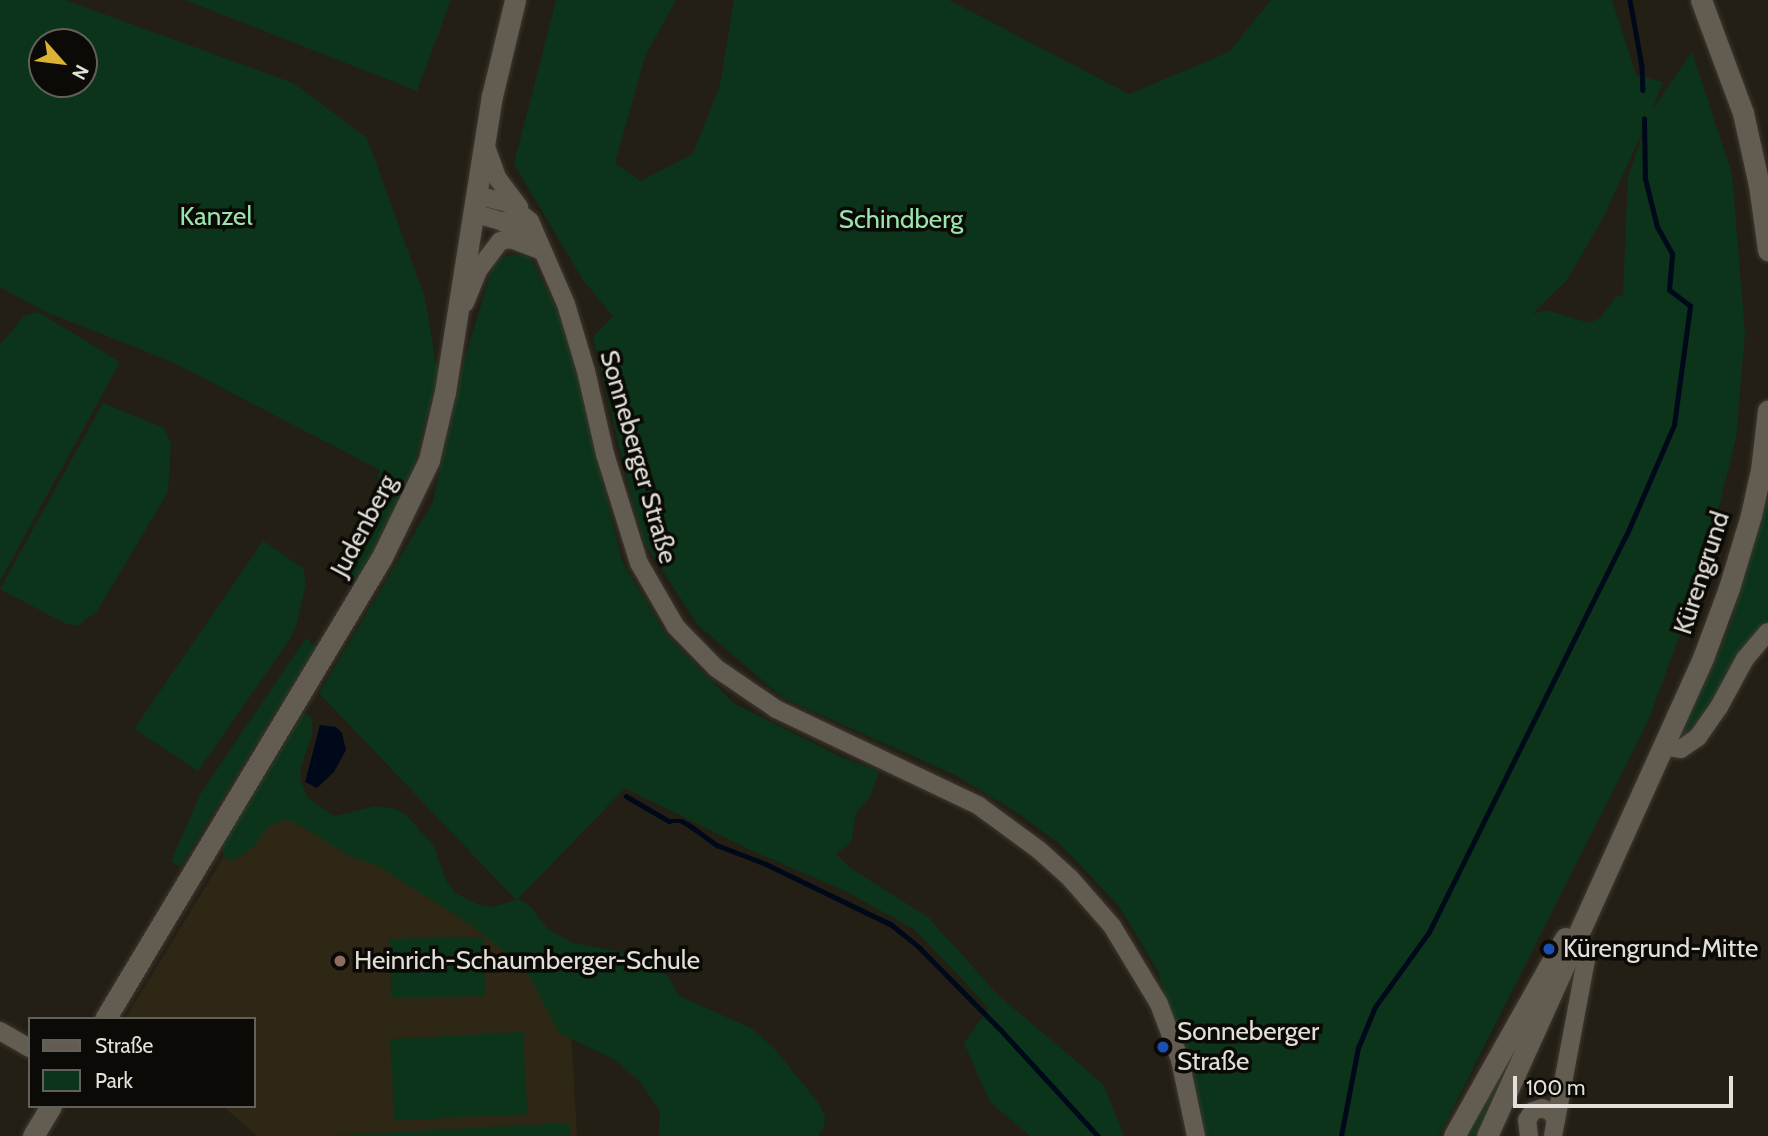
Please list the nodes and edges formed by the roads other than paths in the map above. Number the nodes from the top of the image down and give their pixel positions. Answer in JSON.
{"nodes":[{"id":1,"x":515,"y":0,"type":"edge"},
{"id":2,"x":1701,"y":0,"type":"edge"},
{"id":3,"x":485,"y":144,"type":"junction"},
{"id":4,"x":1763,"y":183,"type":"edge"},
{"id":5,"x":475,"y":204,"type":"junction"},
{"id":6,"x":530,"y":221,"type":"junction"},
{"id":7,"x":1768,"y":250,"type":"edge"},
{"id":8,"x":542,"y":251,"type":"junction"},
{"id":9,"x":453,"y":332,"type":"junction"},
{"id":10,"x":1768,"y":410,"type":"edge"},
{"id":11,"x":1768,"y":632,"type":"edge"},
{"id":12,"x":1665,"y":746,"type":"junction"},
{"id":13,"x":1567,"y":947,"type":"junction"},
{"id":14,"x":105,"y":1017,"type":"edge"},
{"id":15,"x":0,"y":1031,"type":"edge"},
{"id":16,"x":28,"y":1047,"type":"edge"},
{"id":17,"x":50,"y":1108,"type":"edge"},
{"id":18,"x":1554,"y":1128,"type":"edge"},
{"id":19,"x":33,"y":1136,"type":"edge"},
{"id":20,"x":1196,"y":1136,"type":"edge"},
{"id":21,"x":1454,"y":1136,"type":"edge"},
{"id":22,"x":1488,"y":1136,"type":"edge"},
{"id":23,"x":1529,"y":1136,"type":"edge"}],
"edges":[{"from":1,"to":3,"type":"main road","name":"Judenberg"},
{"from":2,"to":4,"type":"main road"},
{"from":3,"to":5,"type":"main road","name":"Judenberg"},
{"from":3,"to":6,"type":"street","name":"Sonneberger Straße"},
{"from":4,"to":7,"type":"main road"},
{"from":5,"to":6,"type":"street"},
{"from":5,"to":8,"type":"street","name":"Sonneberger Straße"},
{"from":5,"to":9,"type":"main road","name":"Judenberg"},
{"from":6,"to":8,"type":"street","name":"Sonneberger Straße"},
{"from":8,"to":9,"type":"street"},
{"from":8,"to":20,"type":"street","name":"Sonneberger Straße"},
{"from":9,"to":14,"type":"main road","name":"Judenberg"},
{"from":10,"to":12,"type":"main road","name":"Kürengrund"},
{"from":11,"to":12,"type":"street"},
{"from":12,"to":13,"type":"main road","name":"Kürengrund"},
{"from":13,"to":18,"type":"street"},
{"from":13,"to":21,"type":"main road","name":"Kürengrund"},
{"from":13,"to":22,"type":"main road","name":"Kürengrund"},
{"from":15,"to":16,"type":"street"},
{"from":17,"to":19,"type":"main road"},
{"from":18,"to":23,"type":"street"}]}
